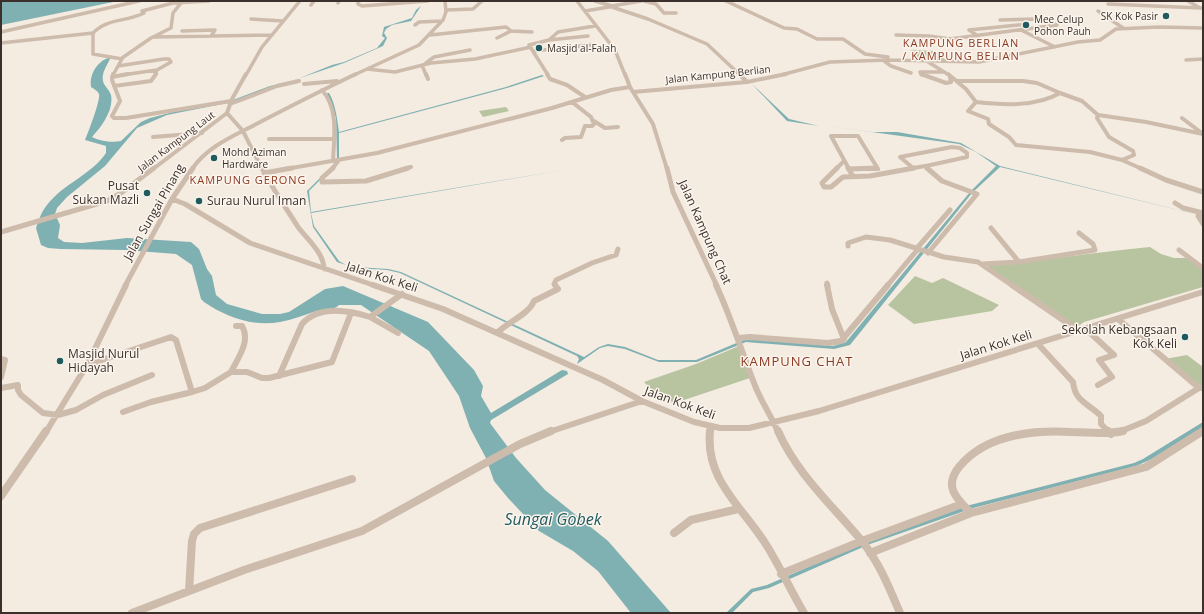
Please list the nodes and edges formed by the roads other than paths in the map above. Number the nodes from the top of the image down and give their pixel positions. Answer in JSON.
{"nodes":[{"id":1,"x":139,"y":1,"type":"edge"},
{"id":2,"x":209,"y":1,"type":"edge"},
{"id":3,"x":300,"y":1,"type":"edge"},
{"id":4,"x":314,"y":1,"type":"edge"},
{"id":5,"x":358,"y":1,"type":"edge"},
{"id":6,"x":428,"y":1,"type":"edge"},
{"id":7,"x":445,"y":1,"type":"edge"},
{"id":8,"x":482,"y":1,"type":"edge"},
{"id":9,"x":577,"y":1,"type":"edge"},
{"id":10,"x":595,"y":1,"type":"edge"},
{"id":11,"x":641,"y":1,"type":"edge"},
{"id":12,"x":644,"y":1,"type":"edge"},
{"id":13,"x":726,"y":1,"type":"edge"},
{"id":14,"x":1188,"y":1,"type":"edge"},
{"id":15,"x":172,"y":2,"type":"edge"},
{"id":16,"x":399,"y":2,"type":"edge"},
{"id":17,"x":653,"y":2,"type":"edge"},
{"id":18,"x":181,"y":3,"type":"junction"},
{"id":19,"x":1108,"y":4,"type":"dead end"},
{"id":20,"x":311,"y":5,"type":"dead end"},
{"id":21,"x":611,"y":6,"type":"junction"},
{"id":22,"x":1202,"y":9,"type":"edge"},
{"id":23,"x":446,"y":10,"type":"junction"},
{"id":24,"x":585,"y":11,"type":"junction"},
{"id":25,"x":1098,"y":11,"type":"dead end"},
{"id":26,"x":676,"y":12,"type":"dead end"},
{"id":27,"x":251,"y":19,"type":"dead end"},
{"id":28,"x":283,"y":21,"type":"junction"},
{"id":29,"x":442,"y":21,"type":"junction"},
{"id":30,"x":1028,"y":24,"type":"dead end"},
{"id":31,"x":415,"y":25,"type":"dead end"},
{"id":32,"x":1010,"y":25,"type":"junction"},
{"id":33,"x":595,"y":26,"type":"junction"},
{"id":34,"x":1123,"y":28,"type":"junction"},
{"id":35,"x":1203,"y":28,"type":"edge"},
{"id":36,"x":182,"y":31,"type":"dead end"},
{"id":37,"x":511,"y":31,"type":"junction"},
{"id":38,"x":1022,"y":31,"type":"junction"},
{"id":39,"x":1,"y":32,"type":"edge"},
{"id":40,"x":532,"y":32,"type":"dead end"},
{"id":41,"x":93,"y":33,"type":"junction"},
{"id":42,"x":272,"y":35,"type":"junction"},
{"id":43,"x":430,"y":35,"type":"junction"},
{"id":44,"x":896,"y":35,"type":"dead end"},
{"id":45,"x":211,"y":36,"type":"junction"},
{"id":46,"x":588,"y":36,"type":"dead end"},
{"id":47,"x":978,"y":36,"type":"junction"},
{"id":48,"x":155,"y":37,"type":"junction"},
{"id":49,"x":497,"y":38,"type":"dead end"},
{"id":50,"x":549,"y":40,"type":"junction"},
{"id":51,"x":1,"y":43,"type":"edge"},
{"id":52,"x":591,"y":45,"type":"dead end"},
{"id":53,"x":1054,"y":47,"type":"junction"},
{"id":54,"x":532,"y":49,"type":"junction"},
{"id":55,"x":470,"y":50,"type":"dead end"},
{"id":56,"x":122,"y":58,"type":"junction"},
{"id":57,"x":1203,"y":59,"type":"edge"},
{"id":58,"x":883,"y":60,"type":"junction"},
{"id":59,"x":895,"y":60,"type":"junction"},
{"id":60,"x":926,"y":60,"type":"junction"},
{"id":61,"x":1186,"y":60,"type":"dead end"},
{"id":62,"x":424,"y":65,"type":"junction"},
{"id":63,"x":118,"y":66,"type":"junction"},
{"id":64,"x":367,"y":69,"type":"junction"},
{"id":65,"x":157,"y":70,"type":"junction"},
{"id":66,"x":944,"y":72,"type":"junction"},
{"id":67,"x":911,"y":73,"type":"dead end"},
{"id":68,"x":112,"y":77,"type":"junction"},
{"id":69,"x":950,"y":77,"type":"junction"},
{"id":70,"x":428,"y":79,"type":"dead end"},
{"id":71,"x":299,"y":81,"type":"dead end"},
{"id":72,"x":340,"y":81,"type":"junction"},
{"id":73,"x":958,"y":81,"type":"junction"},
{"id":74,"x":747,"y":82,"type":"junction"},
{"id":75,"x":304,"y":84,"type":"dead end"},
{"id":76,"x":114,"y":86,"type":"junction"},
{"id":77,"x":632,"y":89,"type":"junction"},
{"id":78,"x":322,"y":90,"type":"junction"},
{"id":79,"x":1060,"y":93,"type":"junction"},
{"id":80,"x":585,"y":97,"type":"junction"},
{"id":81,"x":230,"y":102,"type":"junction"},
{"id":82,"x":572,"y":102,"type":"junction"},
{"id":83,"x":976,"y":102,"type":"junction"},
{"id":84,"x":227,"y":113,"type":"junction"},
{"id":85,"x":1098,"y":115,"type":"junction"},
{"id":86,"x":1182,"y":118,"type":"dead end"},
{"id":87,"x":594,"y":121,"type":"junction"},
{"id":88,"x":618,"y":127,"type":"dead end"},
{"id":89,"x":242,"y":131,"type":"junction"},
{"id":90,"x":202,"y":133,"type":"junction"},
{"id":91,"x":153,"y":136,"type":"dead end"},
{"id":92,"x":269,"y":139,"type":"dead end"},
{"id":93,"x":335,"y":139,"type":"junction"},
{"id":94,"x":562,"y":140,"type":"dead end"},
{"id":95,"x":339,"y":160,"type":"junction"},
{"id":96,"x":1122,"y":160,"type":"junction"},
{"id":97,"x":333,"y":161,"type":"junction"},
{"id":98,"x":844,"y":161,"type":"junction"},
{"id":99,"x":926,"y":166,"type":"junction"},
{"id":100,"x":411,"y":167,"type":"dead end"},
{"id":101,"x":913,"y":168,"type":"junction"},
{"id":102,"x":849,"y":169,"type":"junction"},
{"id":103,"x":264,"y":173,"type":"junction"},
{"id":104,"x":853,"y":176,"type":"junction"},
{"id":105,"x":1203,"y":192,"type":"edge"},
{"id":106,"x":172,"y":200,"type":"junction"},
{"id":107,"x":1175,"y":203,"type":"dead end"},
{"id":108,"x":950,"y":210,"type":"dead end"},
{"id":109,"x":1203,"y":213,"type":"edge"},
{"id":110,"x":1203,"y":217,"type":"edge"},
{"id":111,"x":1203,"y":224,"type":"edge"},
{"id":112,"x":991,"y":228,"type":"dead end"},
{"id":113,"x":1,"y":232,"type":"edge"},
{"id":114,"x":1079,"y":233,"type":"dead end"},
{"id":115,"x":848,"y":246,"type":"dead end"},
{"id":116,"x":618,"y":249,"type":"dead end"},
{"id":117,"x":1179,"y":250,"type":"dead end"},
{"id":118,"x":923,"y":251,"type":"junction"},
{"id":119,"x":1019,"y":262,"type":"junction"},
{"id":120,"x":983,"y":264,"type":"junction"},
{"id":121,"x":1203,"y":268,"type":"edge"},
{"id":122,"x":324,"y":269,"type":"junction"},
{"id":123,"x":827,"y":283,"type":"dead end"},
{"id":124,"x":1203,"y":292,"type":"edge"},
{"id":125,"x":399,"y":296,"type":"junction"},
{"id":126,"x":351,"y":313,"type":"junction"},
{"id":127,"x":372,"y":316,"type":"junction"},
{"id":128,"x":1118,"y":319,"type":"junction"},
{"id":129,"x":236,"y":326,"type":"dead end"},
{"id":130,"x":1086,"y":329,"type":"junction"},
{"id":131,"x":1079,"y":331,"type":"junction"},
{"id":132,"x":398,"y":333,"type":"dead end"},
{"id":133,"x":497,"y":333,"type":"junction"},
{"id":134,"x":738,"y":338,"type":"junction"},
{"id":135,"x":844,"y":339,"type":"junction"},
{"id":136,"x":1038,"y":344,"type":"junction"},
{"id":137,"x":1,"y":360,"type":"edge"},
{"id":138,"x":87,"y":364,"type":"junction"},
{"id":139,"x":231,"y":372,"type":"junction"},
{"id":140,"x":152,"y":375,"type":"dead end"},
{"id":141,"x":279,"y":376,"type":"junction"},
{"id":142,"x":1,"y":378,"type":"edge"},
{"id":143,"x":1098,"y":385,"type":"dead end"},
{"id":144,"x":1,"y":388,"type":"edge"},
{"id":145,"x":1201,"y":388,"type":"edge"},
{"id":146,"x":192,"y":392,"type":"junction"},
{"id":147,"x":642,"y":401,"type":"junction"},
{"id":148,"x":123,"y":412,"type":"dead end"},
{"id":149,"x":58,"y":416,"type":"junction"},
{"id":150,"x":774,"y":423,"type":"junction"},
{"id":151,"x":710,"y":427,"type":"junction"},
{"id":152,"x":1203,"y":431,"type":"edge"},
{"id":153,"x":1111,"y":434,"type":"junction"},
{"id":154,"x":352,"y":479,"type":"dead end"},
{"id":155,"x":1,"y":496,"type":"edge"},
{"id":156,"x":962,"y":504,"type":"junction"},
{"id":157,"x":738,"y":509,"type":"junction"},
{"id":158,"x":970,"y":512,"type":"junction"},
{"id":159,"x":674,"y":533,"type":"dead end"},
{"id":160,"x":866,"y":546,"type":"junction"},
{"id":161,"x":783,"y":578,"type":"junction"},
{"id":162,"x":189,"y":591,"type":"junction"},
{"id":163,"x":132,"y":613,"type":"edge"},
{"id":164,"x":804,"y":613,"type":"edge"},
{"id":165,"x":900,"y":613,"type":"edge"}],
"edges":[{"from":1,"to":39,"type":"street"},
{"from":2,"to":18,"type":"street"},
{"from":3,"to":28,"type":"street"},
{"from":4,"to":20,"type":"street"},
{"from":5,"to":16,"type":"street"},
{"from":6,"to":16,"type":"street"},
{"from":7,"to":23,"type":"street","name":"Jalan Sungai Pinang"},
{"from":8,"to":23,"type":"street"},
{"from":9,"to":24,"type":"street","name":"Jalan Kampung Chat"},
{"from":10,"to":21,"type":"street"},
{"from":11,"to":21,"type":"street"},
{"from":12,"to":17,"type":"street"},
{"from":13,"to":59,"type":"street"},
{"from":14,"to":22,"type":"street"},
{"from":15,"to":18,"type":"street"},
{"from":15,"to":41,"type":"street"},
{"from":17,"to":26,"type":"street"},
{"from":18,"to":48,"type":"street"},
{"from":19,"to":22,"type":"street"},
{"from":21,"to":24,"type":"street"},
{"from":21,"to":74,"type":"street"},
{"from":23,"to":29,"type":"street","name":"Jalan Sungai Pinang"},
{"from":24,"to":33,"type":"street","name":"Jalan Kampung Chat"},
{"from":25,"to":34,"type":"street"},
{"from":27,"to":28,"type":"street"},
{"from":28,"to":42,"type":"street"},
{"from":29,"to":31,"type":"street"},
{"from":29,"to":43,"type":"street","name":"Jalan Sungai Pinang"},
{"from":30,"to":32,"type":"street"},
{"from":32,"to":38,"type":"street"},
{"from":32,"to":38,"type":"street"},
{"from":32,"to":47,"type":"street"},
{"from":33,"to":50,"type":"street"},
{"from":33,"to":77,"type":"street","name":"Jalan Kampung Chat"},
{"from":34,"to":35,"type":"street","name":"Jalan Kampung Berlian"},
{"from":34,"to":53,"type":"street","name":"Jalan Kampung Berlian"},
{"from":36,"to":45,"type":"street"},
{"from":37,"to":40,"type":"street"},
{"from":37,"to":43,"type":"street"},
{"from":37,"to":49,"type":"street"},
{"from":38,"to":47,"type":"street"},
{"from":38,"to":53,"type":"street"},
{"from":41,"to":51,"type":"street"},
{"from":41,"to":56,"type":"street"},
{"from":42,"to":45,"type":"street"},
{"from":42,"to":81,"type":"street"},
{"from":43,"to":64,"type":"street","name":"Jalan Sungai Pinang"},
{"from":44,"to":47,"type":"street"},
{"from":45,"to":48,"type":"street"},
{"from":46,"to":50,"type":"street"},
{"from":48,"to":56,"type":"street"},
{"from":50,"to":54,"type":"street"},
{"from":52,"to":54,"type":"street"},
{"from":53,"to":60,"type":"street","name":"Jalan Kampung Berlian"},
{"from":54,"to":62,"type":"street"},
{"from":54,"to":80,"type":"street"},
{"from":55,"to":62,"type":"street"},
{"from":56,"to":63,"type":"street"},
{"from":57,"to":61,"type":"street"},
{"from":58,"to":59,"type":"street","name":"Jalan Kampung Berlian"},
{"from":58,"to":67,"type":"street"},
{"from":58,"to":74,"type":"street","name":"Jalan Kampung Berlian"},
{"from":59,"to":60,"type":"street","name":"Jalan Kampung Berlian"},
{"from":60,"to":66,"type":"street"},
{"from":62,"to":64,"type":"street"},
{"from":62,"to":70,"type":"street"},
{"from":63,"to":65,"type":"street"},
{"from":63,"to":68,"type":"street"},
{"from":64,"to":72,"type":"street","name":"Jalan Sungai Pinang"},
{"from":65,"to":68,"type":"street"},
{"from":65,"to":76,"type":"street"},
{"from":66,"to":69,"type":"street"},
{"from":66,"to":69,"type":"street"},
{"from":68,"to":76,"type":"street"},
{"from":69,"to":73,"type":"street"},
{"from":71,"to":81,"type":"street"},
{"from":72,"to":75,"type":"street"},
{"from":72,"to":78,"type":"street","name":"Jalan Sungai Pinang"},
{"from":73,"to":79,"type":"street"},
{"from":73,"to":83,"type":"street"},
{"from":74,"to":77,"type":"street","name":"Jalan Kampung Berlian"},
{"from":76,"to":81,"type":"street"},
{"from":77,"to":80,"type":"street","name":"Jalan Kampung Berlian"},
{"from":77,"to":134,"type":"street","name":"Jalan Kampung Chat"},
{"from":78,"to":89,"type":"street","name":"Jalan Sungai Pinang"},
{"from":78,"to":93,"type":"street"},
{"from":79,"to":83,"type":"street"},
{"from":79,"to":85,"type":"street"},
{"from":80,"to":82,"type":"street","name":"Jalan Kampung Berlian"},
{"from":81,"to":84,"type":"street"},
{"from":82,"to":87,"type":"street"},
{"from":82,"to":95,"type":"street","name":"Jalan Kampung Berlian"},
{"from":83,"to":96,"type":"street"},
{"from":84,"to":89,"type":"street"},
{"from":84,"to":90,"type":"street","name":"Jalan Kampung Laut"},
{"from":85,"to":86,"type":"street"},
{"from":85,"to":96,"type":"street"},
{"from":87,"to":88,"type":"street"},
{"from":87,"to":94,"type":"street"},
{"from":89,"to":103,"type":"street"},
{"from":89,"to":106,"type":"street","name":"Jalan Sungai Pinang"},
{"from":90,"to":91,"type":"street"},
{"from":90,"to":113,"type":"street","name":"Jalan Kampung Laut"},
{"from":92,"to":93,"type":"street"},
{"from":93,"to":97,"type":"street"},
{"from":95,"to":97,"type":"street","name":"Jalan Kampung Berlian"},
{"from":95,"to":100,"type":"street"},
{"from":96,"to":105,"type":"street"},
{"from":97,"to":103,"type":"street","name":"Jalan Kampung Berlian"},
{"from":98,"to":102,"type":"street"},
{"from":98,"to":102,"type":"street"},
{"from":98,"to":104,"type":"street"},
{"from":99,"to":101,"type":"street"},
{"from":99,"to":101,"type":"street"},
{"from":99,"to":118,"type":"street"},
{"from":101,"to":104,"type":"street"},
{"from":102,"to":104,"type":"street"},
{"from":103,"to":122,"type":"street"},
{"from":106,"to":122,"type":"street","name":"Jalan Kok Keli"},
{"from":106,"to":138,"type":"street","name":"Jalan Sungai Pinang"},
{"from":107,"to":109,"type":"street"},
{"from":108,"to":118,"type":"street"},
{"from":110,"to":111,"type":"street"},
{"from":112,"to":119,"type":"street"},
{"from":114,"to":119,"type":"street"},
{"from":115,"to":118,"type":"street"},
{"from":116,"to":133,"type":"street"},
{"from":117,"to":121,"type":"street"},
{"from":118,"to":120,"type":"street"},
{"from":118,"to":135,"type":"street"},
{"from":119,"to":120,"type":"street"},
{"from":120,"to":131,"type":"street"},
{"from":122,"to":125,"type":"street","name":"Jalan Kok Keli"},
{"from":123,"to":135,"type":"street"},
{"from":124,"to":128,"type":"street","name":"Jalan Kok Keli"},
{"from":125,"to":127,"type":"street"},
{"from":125,"to":133,"type":"street","name":"Jalan Kok Keli"},
{"from":126,"to":127,"type":"street"},
{"from":126,"to":141,"type":"street"},
{"from":126,"to":141,"type":"street"},
{"from":127,"to":132,"type":"street"},
{"from":128,"to":130,"type":"street","name":"Jalan Kok Keli"},
{"from":128,"to":145,"type":"street"},
{"from":129,"to":139,"type":"street"},
{"from":130,"to":131,"type":"street","name":"Jalan Kok Keli"},
{"from":130,"to":143,"type":"street"},
{"from":131,"to":136,"type":"street","name":"Jalan Kok Keli"},
{"from":133,"to":147,"type":"street","name":"Jalan Kok Keli"},
{"from":134,"to":135,"type":"street"},
{"from":134,"to":150,"type":"street","name":"Jalan Kampung Chat"},
{"from":136,"to":150,"type":"street","name":"Jalan Kok Keli"},
{"from":136,"to":153,"type":"street"},
{"from":137,"to":142,"type":"street"},
{"from":138,"to":146,"type":"street"},
{"from":138,"to":149,"type":"street","name":"Jalan Sungai Pinang"},
{"from":139,"to":141,"type":"street"},
{"from":139,"to":146,"type":"street"},
{"from":140,"to":149,"type":"street"},
{"from":144,"to":149,"type":"street"},
{"from":145,"to":153,"type":"street"},
{"from":146,"to":148,"type":"street"},
{"from":147,"to":151,"type":"street","name":"Jalan Kok Keli"},
{"from":147,"to":162,"type":"street"},
{"from":149,"to":155,"type":"street","name":"Jalan Sungai Pinang"},
{"from":150,"to":151,"type":"street","name":"Jalan Kok Keli"},
{"from":150,"to":160,"type":"street"},
{"from":151,"to":157,"type":"street"},
{"from":152,"to":158,"type":"street"},
{"from":153,"to":156,"type":"street"},
{"from":154,"to":162,"type":"street"},
{"from":156,"to":158,"type":"street"},
{"from":156,"to":160,"type":"street"},
{"from":157,"to":159,"type":"street"},
{"from":157,"to":161,"type":"street"},
{"from":158,"to":160,"type":"street"},
{"from":160,"to":161,"type":"street"},
{"from":160,"to":165,"type":"street"},
{"from":161,"to":164,"type":"street"},
{"from":162,"to":163,"type":"street"}]}
